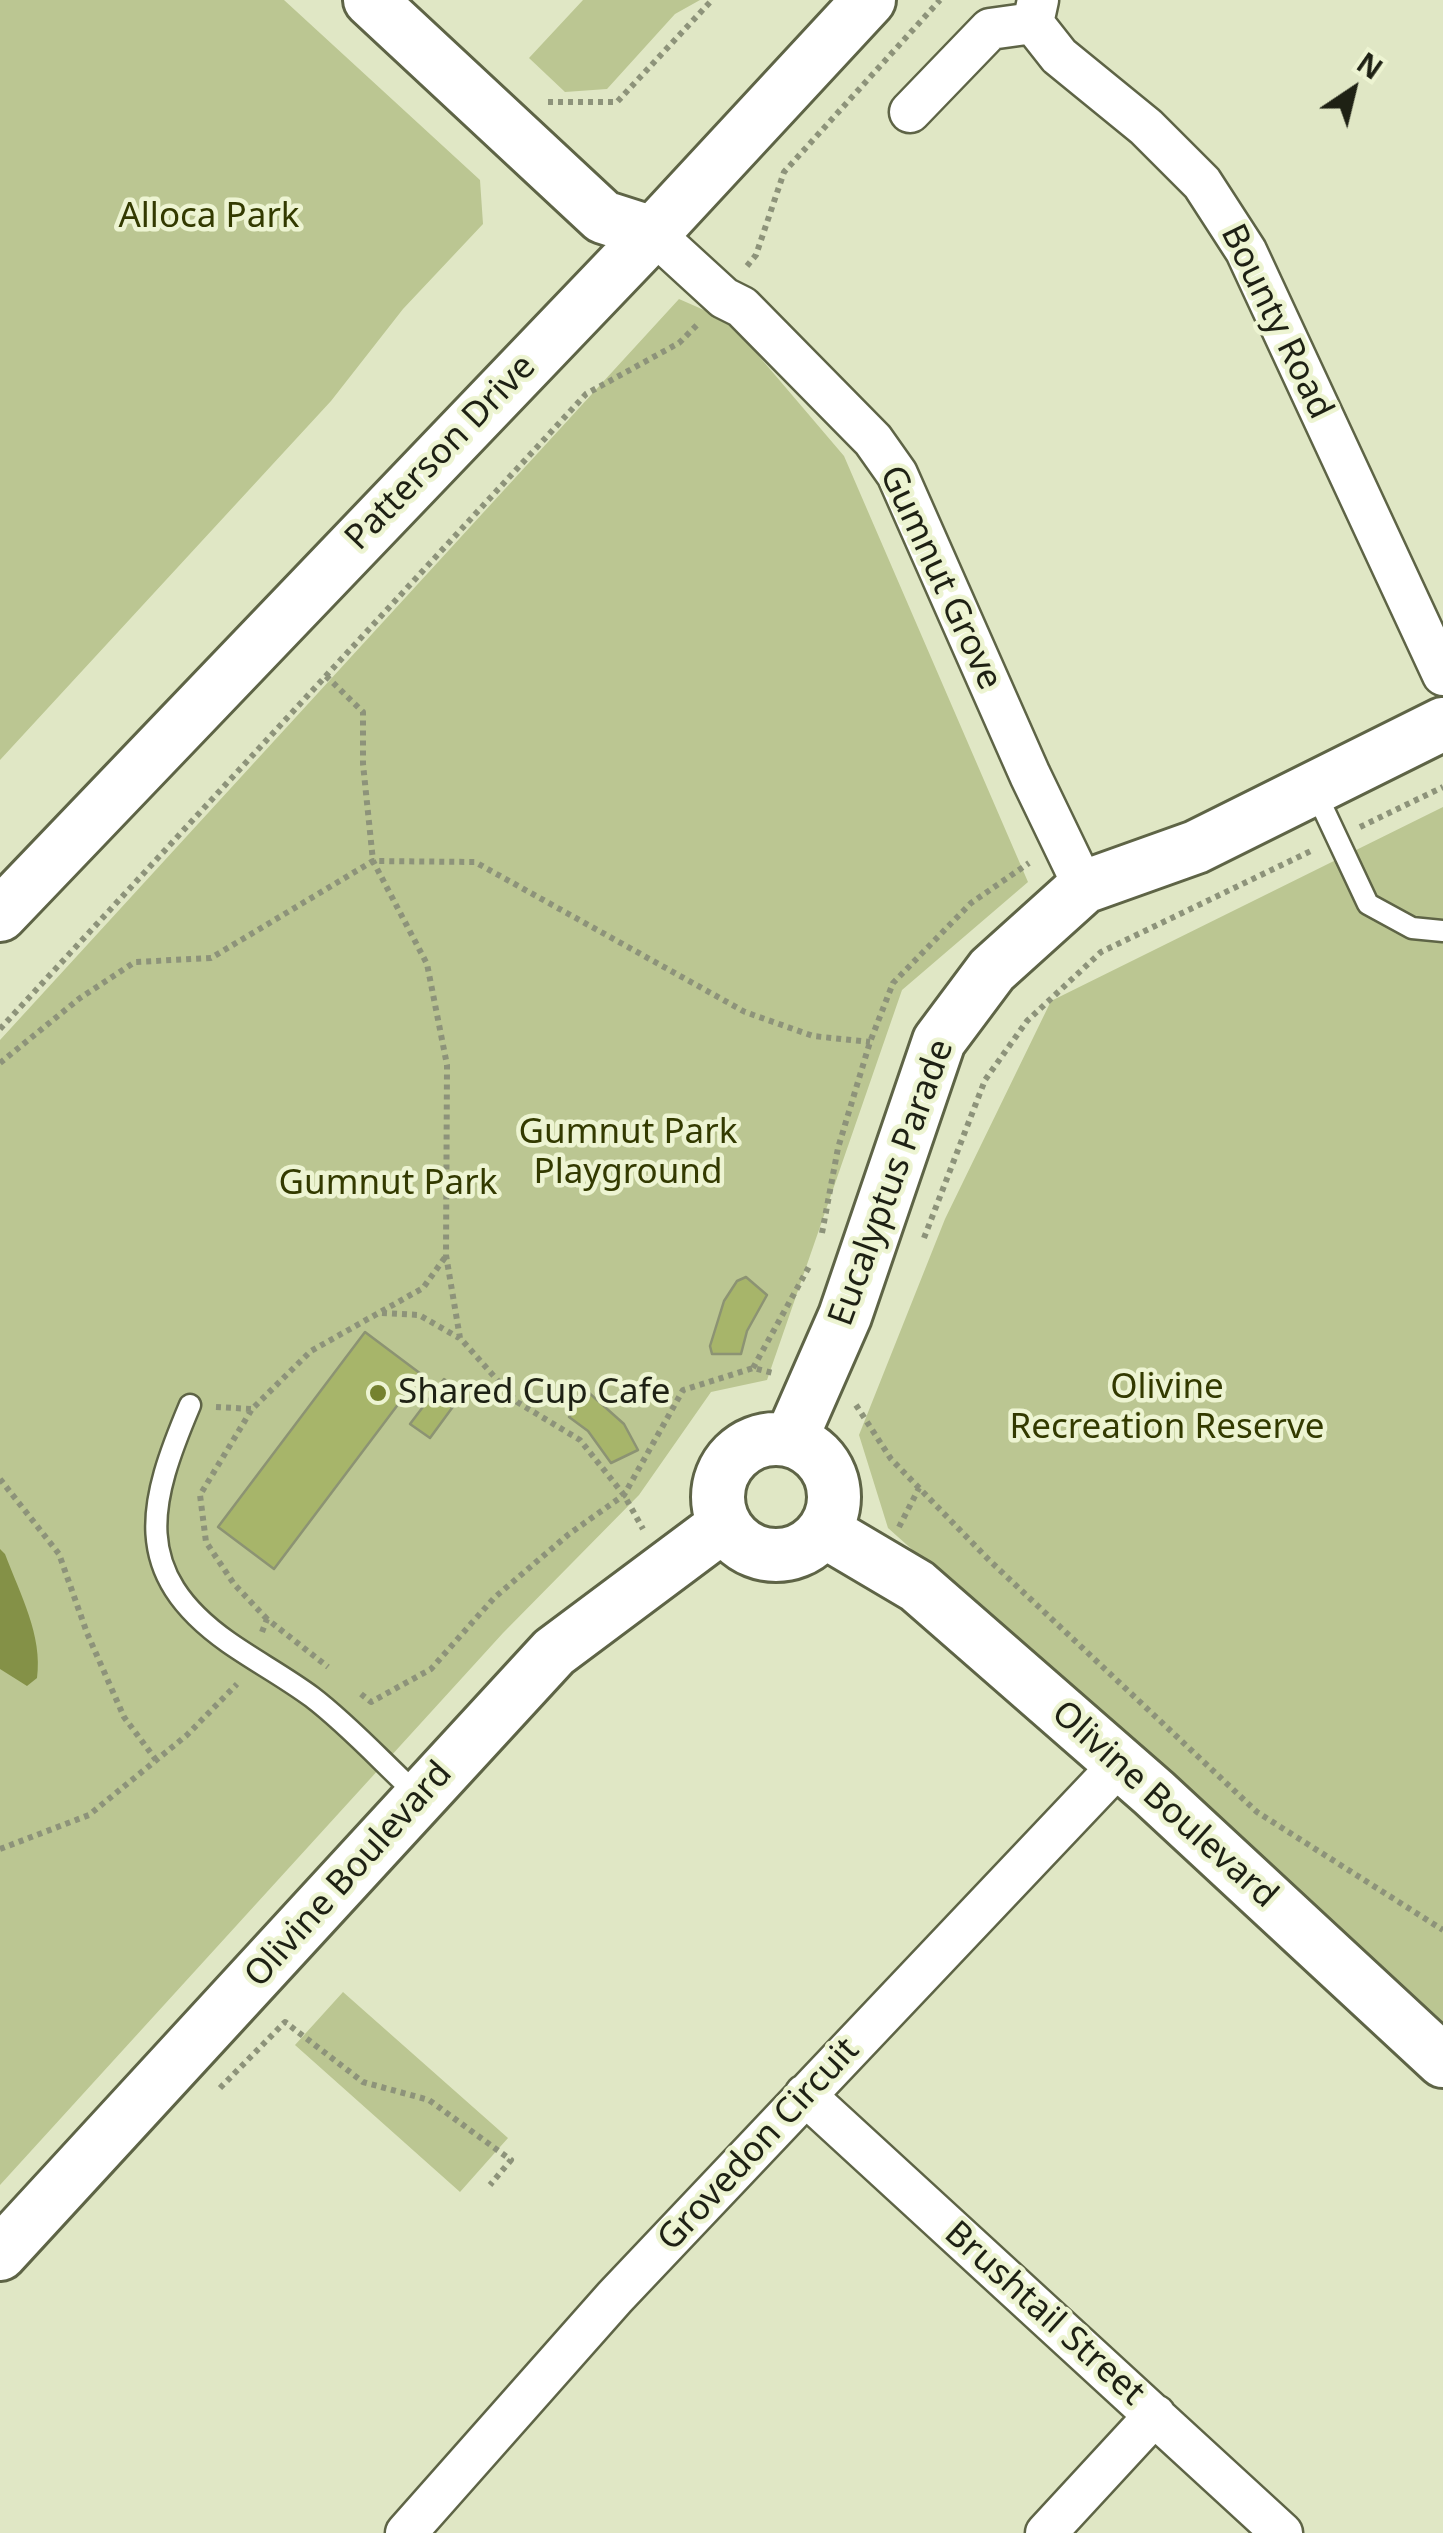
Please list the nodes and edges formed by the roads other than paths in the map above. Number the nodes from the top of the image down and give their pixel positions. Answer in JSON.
{"nodes":[{"id":1,"x":370,"y":0,"type":"edge"},
{"id":2,"x":870,"y":0,"type":"edge"},
{"id":3,"x":1035,"y":12,"type":"edge"},
{"id":4,"x":910,"y":112,"type":"dead end"},
{"id":5,"x":652,"y":232,"type":"junction"},
{"id":6,"x":1443,"y":675,"type":"edge"},
{"id":7,"x":1443,"y":724,"type":"edge"},
{"id":8,"x":1314,"y":789,"type":"junction"},
{"id":9,"x":1084,"y":887,"type":"junction"},
{"id":10,"x":4,"y":912,"type":"edge"},
{"id":11,"x":1443,"y":932,"type":"edge"},
{"id":12,"x":190,"y":1405,"type":"dead end"},
{"id":13,"x":791,"y":1439,"type":"junction"},
{"id":14,"x":724,"y":1525,"type":"junction"},
{"id":15,"x":824,"y":1530,"type":"junction"},
{"id":16,"x":1120,"y":1764,"type":"junction"},
{"id":17,"x":420,"y":1798,"type":"junction"},
{"id":18,"x":1443,"y":2061,"type":"edge"},
{"id":19,"x":805,"y":2095,"type":"junction"},
{"id":20,"x":0,"y":2254,"type":"edge"},
{"id":21,"x":1155,"y":2415,"type":"junction"},
{"id":22,"x":406,"y":2533,"type":"edge"},
{"id":23,"x":1046,"y":2533,"type":"edge"},
{"id":24,"x":1282,"y":2533,"type":"edge"}],
"edges":[{"from":1,"to":5,"type":"street"},
{"from":2,"to":5,"type":"street","name":"Patterson Drive"},
{"from":3,"to":4,"type":"street","name":"Bounty Road"},
{"from":3,"to":6,"type":"street","name":"Bounty Road"},
{"from":5,"to":9,"type":"street","name":"Gumnut Grove"},
{"from":5,"to":10,"type":"street","name":"Patterson Drive"},
{"from":7,"to":8,"type":"street","name":"Eucalyptus Parade"},
{"from":8,"to":9,"type":"street","name":"Eucalyptus Parade"},
{"from":8,"to":11,"type":"lane"},
{"from":9,"to":13,"type":"street","name":"Eucalyptus Parade"},
{"from":12,"to":17,"type":"lane"},
{"from":13,"to":14,"type":"street"},
{"from":13,"to":15,"type":"street"},
{"from":14,"to":15,"type":"street"},
{"from":14,"to":17,"type":"street","name":"Olivine Boulevard"},
{"from":15,"to":16,"type":"street","name":"Olivine Boulevard"},
{"from":16,"to":18,"type":"street","name":"Olivine Boulevard"},
{"from":16,"to":19,"type":"street","name":"Grovedon Circuit"},
{"from":17,"to":20,"type":"street","name":"Olivine Boulevard"},
{"from":19,"to":21,"type":"street","name":"Brushtail Street"},
{"from":19,"to":22,"type":"street","name":"Grovedon Circuit"},
{"from":21,"to":23,"type":"street"},
{"from":21,"to":24,"type":"street","name":"Brushtail Street"}]}
